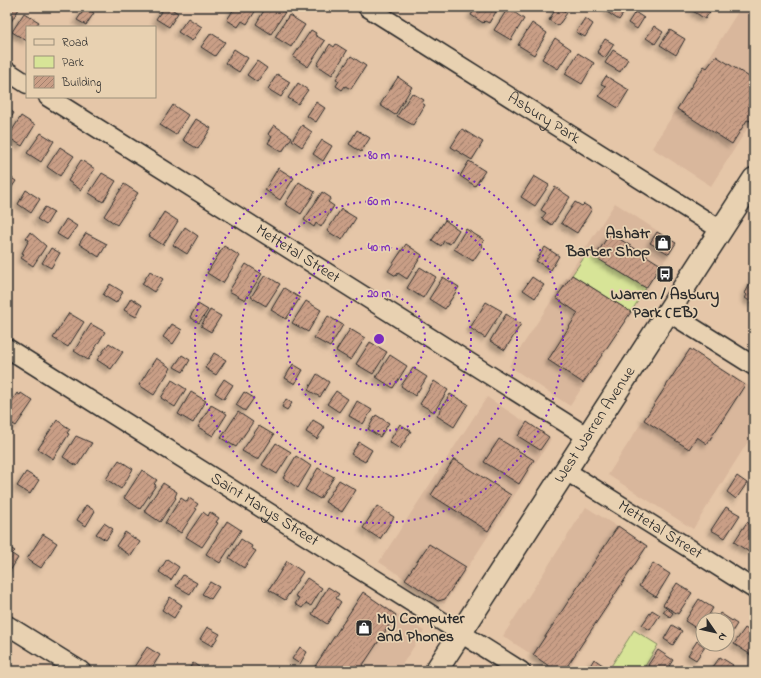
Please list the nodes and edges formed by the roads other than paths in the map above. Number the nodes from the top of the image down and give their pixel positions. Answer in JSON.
{"nodes":[{"id":1,"x":367,"y":7,"type":"edge"},
{"id":2,"x":7,"y":72,"type":"edge"},
{"id":3,"x":26,"y":83,"type":"edge"},
{"id":4,"x":50,"y":98,"type":"edge"},
{"id":5,"x":754,"y":179,"type":"edge"},
{"id":6,"x":721,"y":230,"type":"junction"},
{"id":7,"x":668,"y":312,"type":"junction"},
{"id":8,"x":7,"y":348,"type":"edge"},
{"id":9,"x":754,"y":366,"type":"edge"},
{"id":10,"x":588,"y":436,"type":"junction"},
{"id":11,"x":566,"y":471,"type":"junction"},
{"id":12,"x":754,"y":589,"type":"edge"},
{"id":13,"x":7,"y":625,"type":"edge"},
{"id":14,"x":460,"y":634,"type":"junction"},
{"id":15,"x":81,"y":671,"type":"edge"},
{"id":16,"x":436,"y":671,"type":"edge"},
{"id":17,"x":521,"y":671,"type":"edge"}],
"edges":[{"from":1,"to":6,"type":"street","name":"Asbury Park"},
{"from":2,"to":3,"type":"street"},
{"from":4,"to":10,"type":"street","name":"Mettetal Street"},
{"from":5,"to":6,"type":"main road","name":"West Warren Avenue"},
{"from":6,"to":7,"type":"main road","name":"West Warren Avenue"},
{"from":7,"to":9,"type":"street"},
{"from":7,"to":10,"type":"main road","name":"West Warren Avenue"},
{"from":8,"to":14,"type":"street","name":"Saint Marys Street"},
{"from":10,"to":11,"type":"main road","name":"West Warren Avenue"},
{"from":11,"to":12,"type":"street","name":"Mettetal Street"},
{"from":11,"to":14,"type":"main road","name":"West Warren Avenue"},
{"from":13,"to":15,"type":"street"},
{"from":14,"to":16,"type":"main road","name":"West Warren Avenue"},
{"from":14,"to":17,"type":"street","name":"Saint Marys Street"}]}
